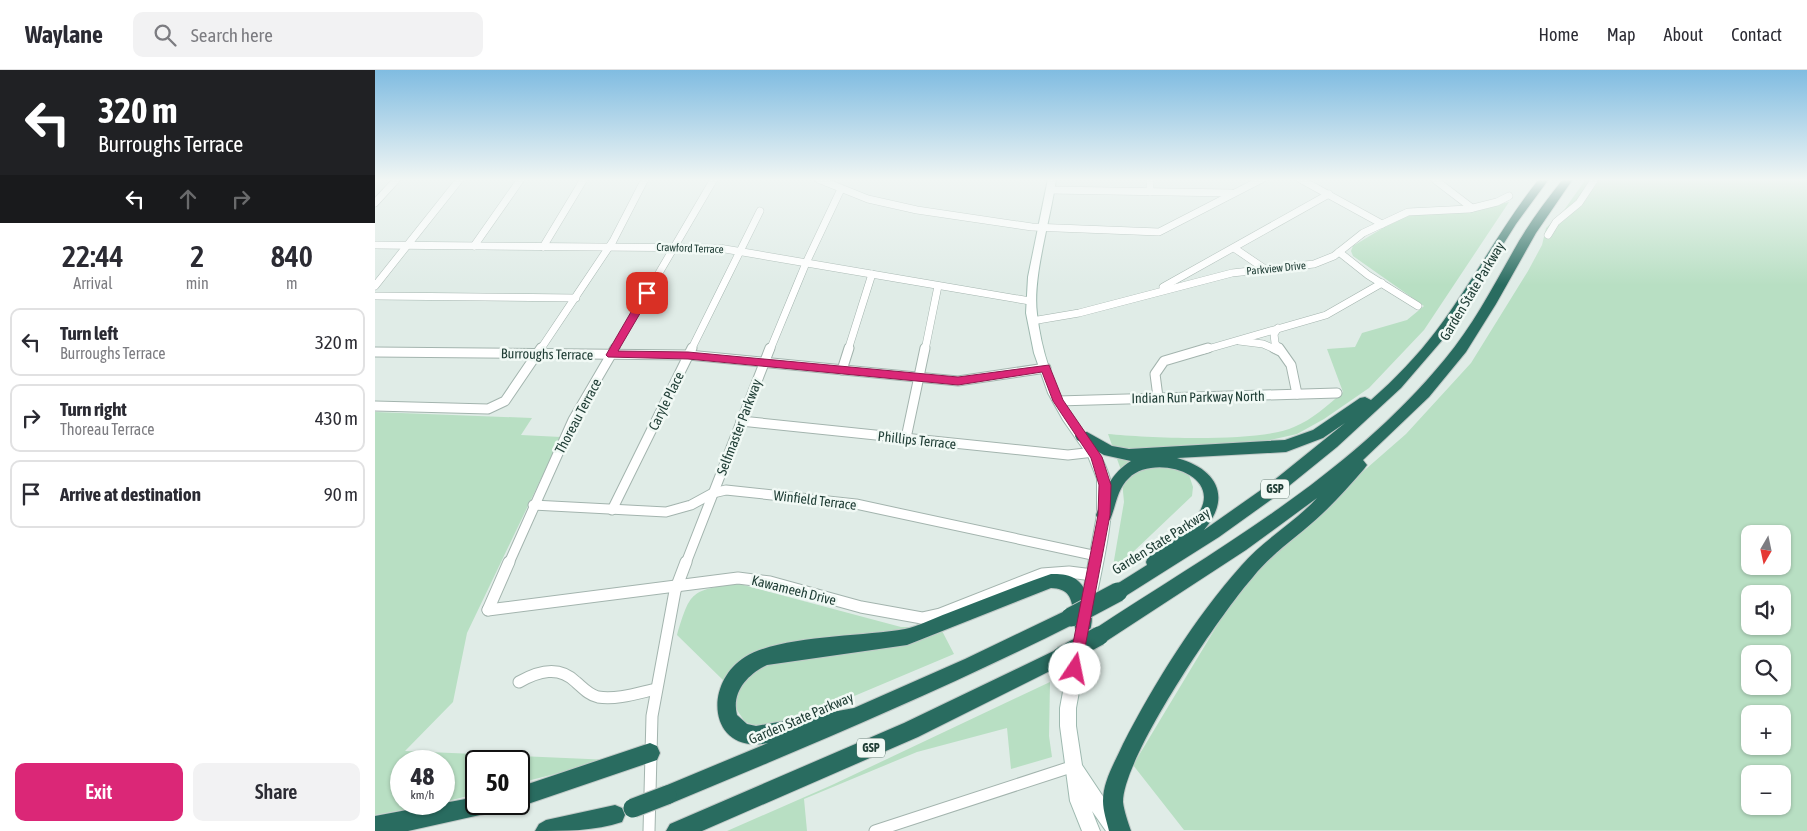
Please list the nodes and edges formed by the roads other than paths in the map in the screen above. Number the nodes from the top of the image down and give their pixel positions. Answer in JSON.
{"nodes":[{"id":1,"x":432,"y":215,"type":"edge"},
{"id":2,"x":496,"y":215,"type":"edge"},
{"id":3,"x":562,"y":215,"type":"edge"},
{"id":4,"x":627,"y":215,"type":"edge"},
{"id":5,"x":693,"y":215,"type":"edge"},
{"id":6,"x":758,"y":215,"type":"edge"},
{"id":7,"x":829,"y":215,"type":"edge"},
{"id":8,"x":951,"y":215,"type":"edge"},
{"id":9,"x":1046,"y":215,"type":"edge"},
{"id":10,"x":1193,"y":215,"type":"edge"},
{"id":11,"x":1293,"y":215,"type":"edge"},
{"id":12,"x":1365,"y":215,"type":"edge"},
{"id":13,"x":1403,"y":215,"type":"edge"},
{"id":14,"x":1517,"y":215,"type":"edge"},
{"id":15,"x":1544,"y":215,"type":"edge"},
{"id":16,"x":1565,"y":215,"type":"edge"},
{"id":17,"x":1382,"y":224,"type":"junction"},
{"id":18,"x":1044,"y":227,"type":"junction"},
{"id":19,"x":1548,"y":235,"type":"dead end"},
{"id":20,"x":375,"y":245,"type":"edge"},
{"id":21,"x":408,"y":245,"type":"junction"},
{"id":22,"x":474,"y":246,"type":"junction"},
{"id":23,"x":543,"y":246,"type":"junction"},
{"id":24,"x":610,"y":247,"type":"junction"},
{"id":25,"x":674,"y":247,"type":"junction"},
{"id":26,"x":1233,"y":248,"type":"junction"},
{"id":27,"x":740,"y":251,"type":"junction"},
{"id":28,"x":1339,"y":252,"type":"junction"},
{"id":29,"x":806,"y":263,"type":"junction"},
{"id":30,"x":1265,"y":269,"type":"junction"},
{"id":31,"x":872,"y":274,"type":"junction"},
{"id":32,"x":1382,"y":284,"type":"junction"},
{"id":33,"x":375,"y":286,"type":"edge"},
{"id":34,"x":938,"y":286,"type":"junction"},
{"id":35,"x":1150,"y":294,"type":"junction"},
{"id":36,"x":375,"y":296,"type":"edge"},
{"id":37,"x":575,"y":298,"type":"junction"},
{"id":38,"x":1031,"y":301,"type":"junction"},
{"id":39,"x":1418,"y":306,"type":"dead end"},
{"id":40,"x":1032,"y":321,"type":"junction"},
{"id":41,"x":1278,"y":328,"type":"junction"},
{"id":42,"x":1229,"y":342,"type":"junction"},
{"id":43,"x":1280,"y":351,"type":"junction"},
{"id":44,"x":375,"y":352,"type":"edge"},
{"id":45,"x":538,"y":353,"type":"junction"},
{"id":46,"x":611,"y":355,"type":"junction"},
{"id":47,"x":688,"y":355,"type":"junction"},
{"id":48,"x":764,"y":363,"type":"junction"},
{"id":49,"x":1416,"y":364,"type":"junction"},
{"id":50,"x":1046,"y":368,"type":"junction"},
{"id":51,"x":842,"y":370,"type":"junction"},
{"id":52,"x":919,"y":378,"type":"junction"},
{"id":53,"x":1297,"y":394,"type":"junction"},
{"id":54,"x":1337,"y":394,"type":"dead end"},
{"id":55,"x":1158,"y":397,"type":"junction"},
{"id":56,"x":1058,"y":401,"type":"junction"},
{"id":57,"x":1417,"y":401,"type":"junction"},
{"id":58,"x":375,"y":406,"type":"edge"},
{"id":59,"x":741,"y":422,"type":"junction"},
{"id":60,"x":1082,"y":436,"type":"junction"},
{"id":61,"x":906,"y":438,"type":"junction"},
{"id":62,"x":1093,"y":452,"type":"junction"},
{"id":63,"x":1156,"y":460,"type":"junction"},
{"id":64,"x":713,"y":493,"type":"junction"},
{"id":65,"x":533,"y":505,"type":"junction"},
{"id":66,"x":612,"y":510,"type":"junction"},
{"id":67,"x":1104,"y":515,"type":"junction"},
{"id":68,"x":1097,"y":556,"type":"junction"},
{"id":69,"x":1093,"y":575,"type":"junction"},
{"id":70,"x":677,"y":584,"type":"junction"},
{"id":71,"x":1118,"y":592,"type":"junction"},
{"id":72,"x":488,"y":610,"type":"joint"},
{"id":73,"x":1085,"y":627,"type":"junction"},
{"id":74,"x":519,"y":682,"type":"dead end"},
{"id":75,"x":656,"y":688,"type":"junction"},
{"id":76,"x":855,"y":717,"type":"junction"},
{"id":77,"x":649,"y":753,"type":"junction"},
{"id":78,"x":1074,"y":766,"type":"junction"},
{"id":79,"x":530,"y":793,"type":"edge"},
{"id":80,"x":465,"y":809,"type":"edge"},
{"id":81,"x":624,"y":812,"type":"junction"},
{"id":82,"x":375,"y":827,"type":"edge"},
{"id":83,"x":546,"y":831,"type":"edge"},
{"id":84,"x":574,"y":831,"type":"edge"},
{"id":85,"x":649,"y":831,"type":"edge"},
{"id":86,"x":677,"y":831,"type":"edge"},
{"id":87,"x":875,"y":831,"type":"edge"},
{"id":88,"x":1091,"y":831,"type":"edge"},
{"id":89,"x":1119,"y":831,"type":"edge"}],
"edges":[{"from":1,"to":21,"type":"street"},
{"from":2,"to":22,"type":"street"},
{"from":3,"to":23,"type":"street"},
{"from":4,"to":24,"type":"street"},
{"from":5,"to":25,"type":"street","name":"Thoreau Terrace"},
{"from":6,"to":27,"type":"street","name":"Caryle Place"},
{"from":7,"to":29,"type":"street","name":"Selfmaster Parkway"},
{"from":8,"to":18,"type":"street"},
{"from":9,"to":18,"type":"main road"},
{"from":10,"to":18,"type":"street"},
{"from":11,"to":26,"type":"street"},
{"from":12,"to":17,"type":"street"},
{"from":13,"to":17,"type":"street","name":"Parkview Drive"},
{"from":14,"to":49,"type":"highway","name":"Garden State Parkway","number":"GSP"},
{"from":15,"to":57,"type":"highway","name":"Garden State Parkway","number":"GSP"},
{"from":16,"to":19,"type":"street"},
{"from":17,"to":28,"type":"street","name":"Parkview Drive"},
{"from":18,"to":38,"type":"main road"},
{"from":20,"to":21,"type":"street","name":"Crawford Terrace"},
{"from":21,"to":22,"type":"street","name":"Crawford Terrace"},
{"from":21,"to":33,"type":"street"},
{"from":22,"to":23,"type":"street","name":"Crawford Terrace"},
{"from":23,"to":24,"type":"street","name":"Crawford Terrace"},
{"from":24,"to":25,"type":"street","name":"Crawford Terrace"},
{"from":24,"to":37,"type":"street"},
{"from":25,"to":27,"type":"street","name":"Crawford Terrace"},
{"from":25,"to":46,"type":"street","name":"Thoreau Terrace"},
{"from":26,"to":30,"type":"street"},
{"from":26,"to":35,"type":"street"},
{"from":27,"to":29,"type":"street","name":"Crawford Terrace"},
{"from":27,"to":47,"type":"street","name":"Caryle Place"},
{"from":28,"to":30,"type":"street","name":"Parkview Drive"},
{"from":28,"to":32,"type":"street"},
{"from":29,"to":31,"type":"street","name":"Crawford Terrace"},
{"from":29,"to":48,"type":"street","name":"Selfmaster Parkway"},
{"from":30,"to":35,"type":"street","name":"Parkview Drive"},
{"from":31,"to":34,"type":"street","name":"Crawford Terrace"},
{"from":31,"to":51,"type":"street"},
{"from":32,"to":39,"type":"street"},
{"from":32,"to":41,"type":"street"},
{"from":34,"to":38,"type":"street","name":"Crawford Terrace"},
{"from":34,"to":52,"type":"street"},
{"from":35,"to":40,"type":"street","name":"Parkview Drive"},
{"from":36,"to":37,"type":"street"},
{"from":37,"to":45,"type":"street"},
{"from":38,"to":40,"type":"main road"},
{"from":40,"to":50,"type":"main road"},
{"from":41,"to":42,"type":"street"},
{"from":41,"to":43,"type":"street"},
{"from":42,"to":43,"type":"street"},
{"from":42,"to":55,"type":"street"},
{"from":43,"to":53,"type":"street"},
{"from":44,"to":45,"type":"street","name":"Burroughs Terrace"},
{"from":45,"to":46,"type":"street","name":"Burroughs Terrace"},
{"from":45,"to":58,"type":"street"},
{"from":46,"to":47,"type":"street","name":"Burroughs Terrace"},
{"from":46,"to":65,"type":"street","name":"Thoreau Terrace"},
{"from":47,"to":48,"type":"street","name":"Burroughs Terrace"},
{"from":47,"to":66,"type":"street","name":"Caryle Place"},
{"from":48,"to":51,"type":"street","name":"Burroughs Terrace"},
{"from":48,"to":59,"type":"street","name":"Selfmaster Parkway"},
{"from":49,"to":60,"type":"highway"},
{"from":49,"to":71,"type":"highway","name":"Garden State Parkway","number":"GSP"},
{"from":50,"to":52,"type":"street","name":"Burroughs Terrace"},
{"from":50,"to":56,"type":"main road"},
{"from":51,"to":52,"type":"street","name":"Burroughs Terrace"},
{"from":52,"to":61,"type":"street"},
{"from":53,"to":54,"type":"street","name":"Indian Run Parkway North"},
{"from":53,"to":55,"type":"street","name":"Indian Run Parkway North"},
{"from":55,"to":56,"type":"street","name":"Indian Run Parkway North"},
{"from":56,"to":60,"type":"main road"},
{"from":57,"to":73,"type":"highway","name":"Garden State Parkway","number":"GSP"},
{"from":57,"to":89,"type":"highway"},
{"from":59,"to":61,"type":"street","name":"Phillips Terrace"},
{"from":59,"to":64,"type":"street","name":"Selfmaster Parkway"},
{"from":60,"to":62,"type":"main road"},
{"from":61,"to":62,"type":"street","name":"Phillips Terrace"},
{"from":62,"to":63,"type":"highway"},
{"from":62,"to":67,"type":"main road"},
{"from":63,"to":67,"type":"highway"},
{"from":63,"to":71,"type":"highway"},
{"from":64,"to":66,"type":"street","name":"Winfield Terrace"},
{"from":64,"to":68,"type":"street","name":"Winfield Terrace"},
{"from":64,"to":70,"type":"street","name":"Selfmaster Parkway"},
{"from":65,"to":66,"type":"street","name":"Winfield Terrace"},
{"from":65,"to":72,"type":"street","name":"Thoreau Terrace"},
{"from":67,"to":68,"type":"main road"},
{"from":68,"to":69,"type":"main road"},
{"from":69,"to":70,"type":"street","name":"Kawameeh Drive"},
{"from":69,"to":73,"type":"main road"},
{"from":70,"to":72,"type":"street","name":"Kawameeh Drive"},
{"from":70,"to":75,"type":"street"},
{"from":71,"to":73,"type":"highway","name":"Garden State Parkway","number":"GSP","bridge":true},
{"from":73,"to":76,"type":"highway","name":"Garden State Parkway","number":"GSP"},
{"from":73,"to":76,"type":"highway"},
{"from":73,"to":78,"type":"main road"},
{"from":73,"to":86,"type":"highway","name":"Garden State Parkway","number":"GSP","bridge":true},
{"from":74,"to":75,"type":"street"},
{"from":75,"to":77,"type":"street"},
{"from":76,"to":81,"type":"highway","name":"Garden State Parkway","number":"GSP","bridge":true},
{"from":77,"to":79,"type":"highway"},
{"from":77,"to":85,"type":"street"},
{"from":78,"to":87,"type":"street"},
{"from":78,"to":88,"type":"main road"},
{"from":78,"to":89,"type":"main road"},
{"from":80,"to":82,"type":"highway"},
{"from":81,"to":83,"type":"highway"},
{"from":81,"to":84,"type":"highway","name":"Garden State Parkway","number":"GSP"}]}
